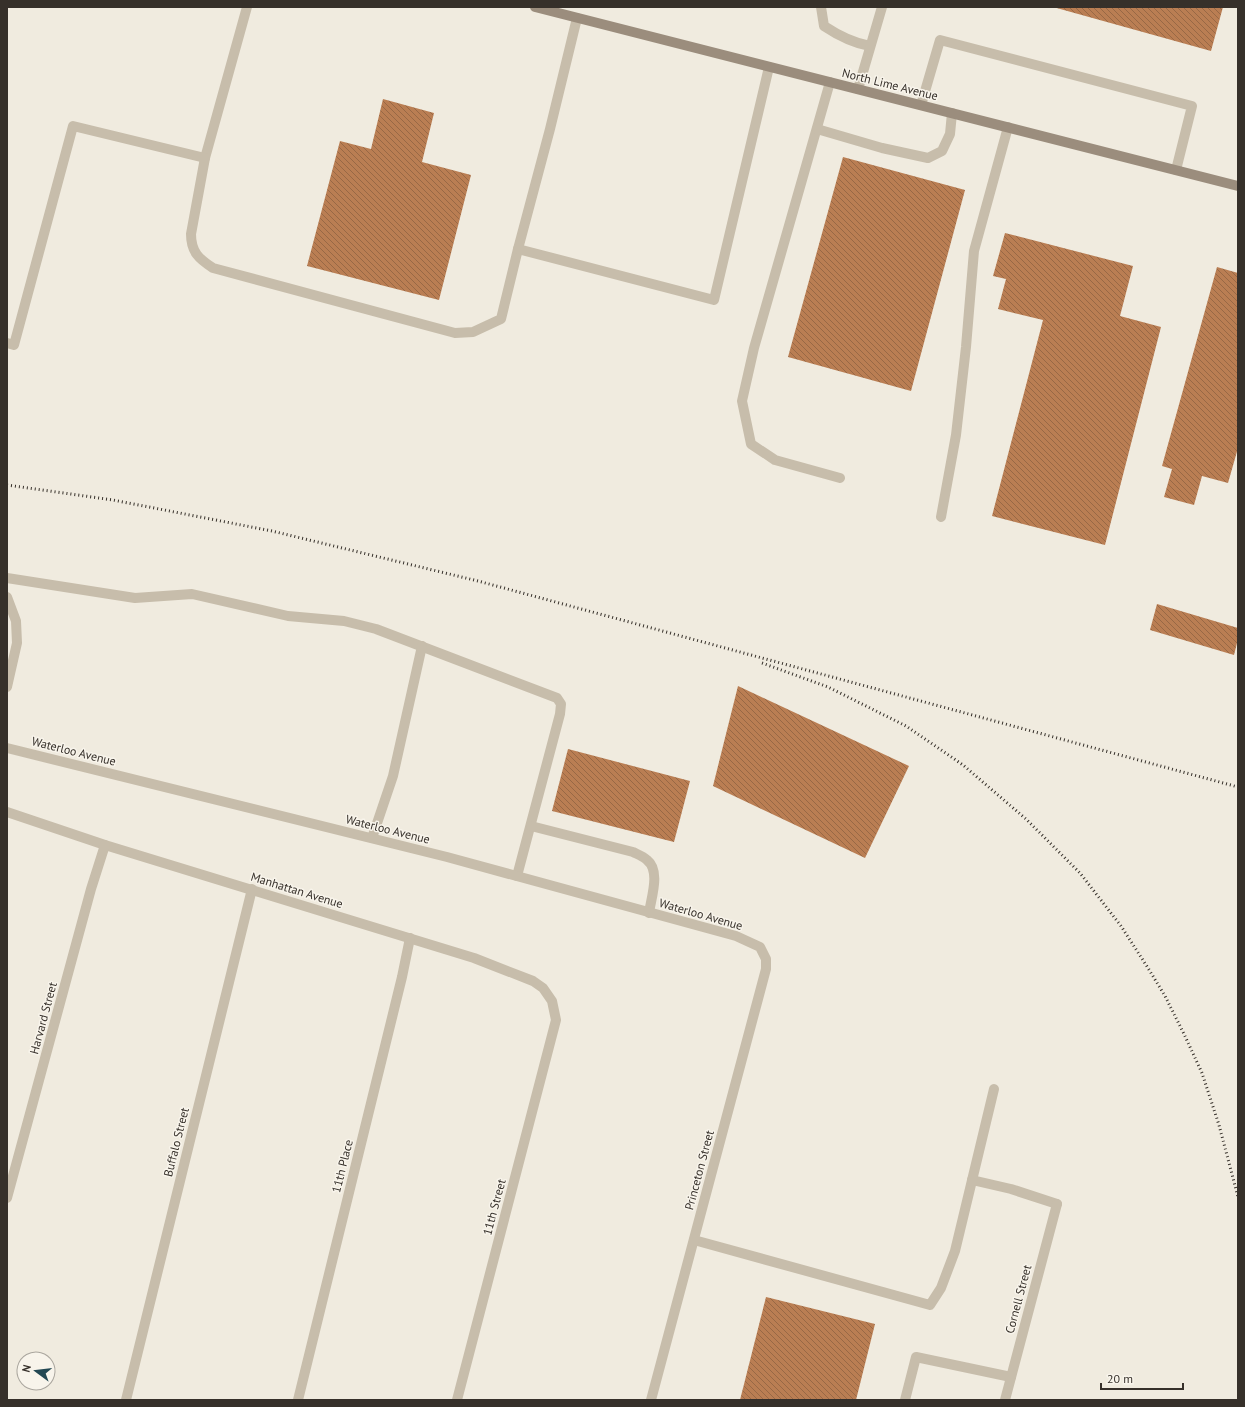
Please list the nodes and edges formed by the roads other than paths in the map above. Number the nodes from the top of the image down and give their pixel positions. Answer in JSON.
{"nodes":[{"id":1,"x":246,"y":7,"type":"edge"},
{"id":2,"x":535,"y":7,"type":"edge"},
{"id":3,"x":821,"y":7,"type":"edge"},
{"id":4,"x":882,"y":7,"type":"edge"},
{"id":5,"x":577,"y":18,"type":"junction"},
{"id":6,"x":870,"y":46,"type":"junction"},
{"id":7,"x":769,"y":67,"type":"junction"},
{"id":8,"x":830,"y":82,"type":"junction"},
{"id":9,"x":858,"y":89,"type":"junction"},
{"id":10,"x":921,"y":105,"type":"junction"},
{"id":11,"x":952,"y":113,"type":"junction"},
{"id":12,"x":1008,"y":127,"type":"junction"},
{"id":13,"x":817,"y":129,"type":"junction"},
{"id":14,"x":205,"y":158,"type":"junction"},
{"id":15,"x":1176,"y":170,"type":"junction"},
{"id":16,"x":1238,"y":186,"type":"edge"},
{"id":17,"x":518,"y":249,"type":"junction"},
{"id":18,"x":7,"y":343,"type":"edge"},
{"id":19,"x":840,"y":478,"type":"dead end"},
{"id":20,"x":942,"y":517,"type":"dead end"},
{"id":21,"x":7,"y":578,"type":"edge"},
{"id":22,"x":7,"y":596,"type":"edge"},
{"id":23,"x":422,"y":646,"type":"junction"},
{"id":24,"x":7,"y":687,"type":"edge"},
{"id":25,"x":7,"y":748,"type":"edge"},
{"id":26,"x":7,"y":812,"type":"edge"},
{"id":27,"x":531,"y":826,"type":"junction"},
{"id":28,"x":372,"y":838,"type":"junction"},
{"id":29,"x":105,"y":845,"type":"junction"},
{"id":30,"x":517,"y":876,"type":"junction"},
{"id":31,"x":252,"y":890,"type":"junction"},
{"id":32,"x":649,"y":913,"type":"junction"},
{"id":33,"x":410,"y":938,"type":"junction"},
{"id":34,"x":760,"y":947,"type":"joint"},
{"id":35,"x":556,"y":1020,"type":"joint"},
{"id":36,"x":994,"y":1089,"type":"dead end"},
{"id":37,"x":972,"y":1180,"type":"junction"},
{"id":38,"x":7,"y":1198,"type":"edge"},
{"id":39,"x":694,"y":1240,"type":"junction"},
{"id":40,"x":1011,"y":1377,"type":"junction"},
{"id":41,"x":126,"y":1400,"type":"edge"},
{"id":42,"x":298,"y":1400,"type":"edge"},
{"id":43,"x":457,"y":1400,"type":"edge"},
{"id":44,"x":651,"y":1400,"type":"edge"},
{"id":45,"x":906,"y":1400,"type":"edge"},
{"id":46,"x":1005,"y":1400,"type":"edge"}],
"edges":[{"from":1,"to":14,"type":"street"},
{"from":2,"to":5,"type":"street","name":"North Lime Avenue"},
{"from":3,"to":6,"type":"street"},
{"from":4,"to":6,"type":"street"},
{"from":5,"to":7,"type":"street","name":"North Lime Avenue"},
{"from":5,"to":17,"type":"street"},
{"from":6,"to":9,"type":"street"},
{"from":7,"to":8,"type":"street","name":"North Lime Avenue"},
{"from":7,"to":17,"type":"street"},
{"from":8,"to":9,"type":"street","name":"North Lime Avenue"},
{"from":8,"to":13,"type":"street"},
{"from":9,"to":10,"type":"street","name":"North Lime Avenue"},
{"from":10,"to":11,"type":"street","name":"North Lime Avenue"},
{"from":10,"to":15,"type":"street"},
{"from":11,"to":12,"type":"street","name":"North Lime Avenue"},
{"from":11,"to":13,"type":"street"},
{"from":12,"to":15,"type":"street","name":"North Lime Avenue"},
{"from":12,"to":20,"type":"street"},
{"from":13,"to":19,"type":"street"},
{"from":14,"to":17,"type":"street"},
{"from":14,"to":18,"type":"street"},
{"from":15,"to":16,"type":"street","name":"North Lime Avenue"},
{"from":21,"to":23,"type":"street"},
{"from":22,"to":24,"type":"street"},
{"from":23,"to":27,"type":"street"},
{"from":23,"to":28,"type":"street"},
{"from":25,"to":28,"type":"street","name":"Waterloo Avenue"},
{"from":26,"to":29,"type":"street","name":"Manhattan Avenue"},
{"from":27,"to":30,"type":"street"},
{"from":27,"to":32,"type":"street"},
{"from":28,"to":30,"type":"street","name":"Waterloo Avenue"},
{"from":29,"to":31,"type":"street","name":"Manhattan Avenue"},
{"from":29,"to":38,"type":"street","name":"Harvard Street"},
{"from":30,"to":32,"type":"street","name":"Waterloo Avenue"},
{"from":31,"to":33,"type":"street","name":"Manhattan Avenue"},
{"from":31,"to":41,"type":"street","name":"Buffalo Street"},
{"from":32,"to":34,"type":"street","name":"Waterloo Avenue"},
{"from":33,"to":35,"type":"street","name":"Manhattan Avenue"},
{"from":33,"to":42,"type":"street","name":"11th Place"},
{"from":34,"to":39,"type":"street","name":"Princeton Street"},
{"from":35,"to":43,"type":"street","name":"11th Street"},
{"from":36,"to":37,"type":"street"},
{"from":37,"to":39,"type":"street"},
{"from":37,"to":40,"type":"street","name":"Cornell Street"},
{"from":39,"to":44,"type":"street","name":"Princeton Street"},
{"from":40,"to":45,"type":"street"},
{"from":40,"to":46,"type":"street","name":"Cornell Street"}]}
